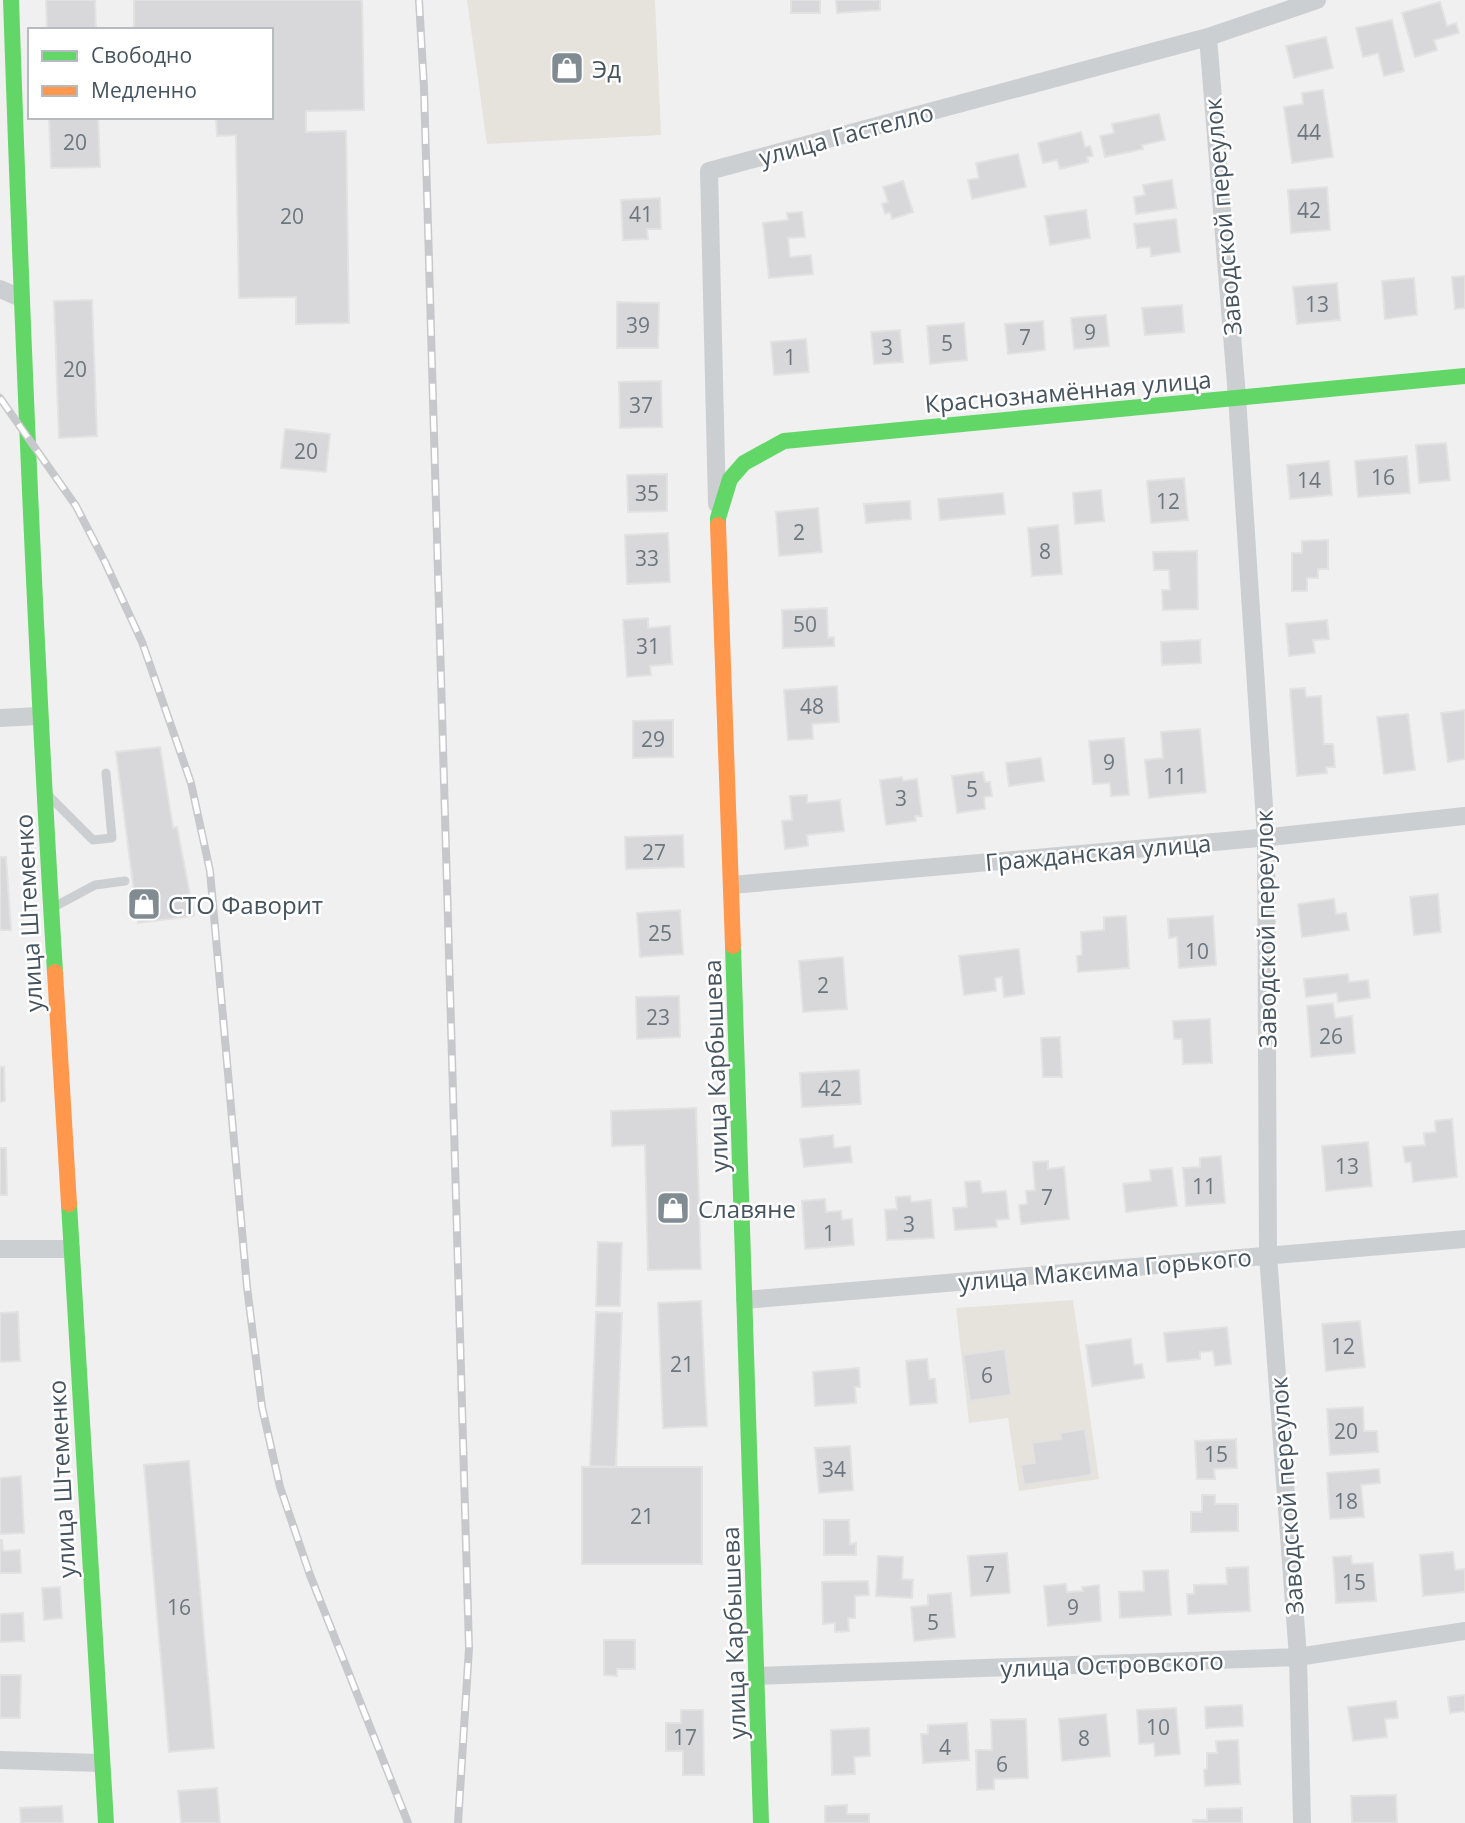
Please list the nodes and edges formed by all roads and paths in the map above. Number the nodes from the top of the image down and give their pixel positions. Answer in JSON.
{"nodes":[{"id":1,"x":11,"y":0,"type":"edge"},
{"id":2,"x":1317,"y":0,"type":"edge"},
{"id":3,"x":1208,"y":37,"type":"junction"},
{"id":4,"x":0,"y":289,"type":"edge"},
{"id":5,"x":21,"y":298,"type":"junction"},
{"id":6,"x":1465,"y":376,"type":"edge"},
{"id":7,"x":1237,"y":397,"type":"junction"},
{"id":8,"x":718,"y":518,"type":"junction"},
{"id":9,"x":39,"y":716,"type":"junction"},
{"id":10,"x":0,"y":718,"type":"edge"},
{"id":11,"x":106,"y":773,"type":"dead end"},
{"id":12,"x":44,"y":791,"type":"junction"},
{"id":13,"x":1465,"y":817,"type":"edge"},
{"id":14,"x":1266,"y":837,"type":"junction"},
{"id":15,"x":125,"y":881,"type":"dead end"},
{"id":16,"x":732,"y":885,"type":"junction"},
{"id":17,"x":51,"y":909,"type":"junction"},
{"id":18,"x":1465,"y":1239,"type":"edge"},
{"id":19,"x":0,"y":1249,"type":"edge"},
{"id":20,"x":71,"y":1249,"type":"junction"},
{"id":21,"x":1268,"y":1255,"type":"junction"},
{"id":22,"x":745,"y":1300,"type":"junction"},
{"id":23,"x":1465,"y":1631,"type":"edge"},
{"id":24,"x":1298,"y":1657,"type":"junction"},
{"id":25,"x":757,"y":1676,"type":"junction"},
{"id":26,"x":0,"y":1760,"type":"edge"},
{"id":27,"x":101,"y":1763,"type":"junction"},
{"id":28,"x":106,"y":1823,"type":"edge"},
{"id":29,"x":761,"y":1823,"type":"edge"},
{"id":30,"x":1302,"y":1823,"type":"edge"}],
"edges":[{"from":1,"to":5,"type":"main road","name":"улица Штеменко"},
{"from":2,"to":3,"type":"street","name":"улица Гастелло"},
{"from":3,"to":7,"type":"street","name":"Заводской переулок"},
{"from":3,"to":8,"type":"street","name":"улица Гастелло"},
{"from":4,"to":5,"type":"street"},
{"from":5,"to":9,"type":"main road","name":"улица Штеменко"},
{"from":6,"to":7,"type":"main road","name":"Краснознамённая улица"},
{"from":7,"to":8,"type":"main road","name":"Краснознамённая улица"},
{"from":7,"to":14,"type":"street","name":"Заводской переулок"},
{"from":8,"to":16,"type":"main road","name":"улица Карбышева"},
{"from":9,"to":10,"type":"street"},
{"from":9,"to":12,"type":"main road","name":"улица Штеменко"},
{"from":11,"to":12,"type":"lane"},
{"from":12,"to":17,"type":"main road","name":"улица Штеменко"},
{"from":13,"to":14,"type":"street","name":"Гражданская улица"},
{"from":14,"to":16,"type":"street","name":"Гражданская улица"},
{"from":14,"to":21,"type":"street","name":"Заводской переулок"},
{"from":15,"to":17,"type":"lane"},
{"from":16,"to":22,"type":"main road","name":"улица Карбышева"},
{"from":17,"to":20,"type":"main road","name":"улица Штеменко"},
{"from":18,"to":21,"type":"street","name":"улица Максима Горького"},
{"from":19,"to":20,"type":"street"},
{"from":20,"to":27,"type":"main road","name":"улица Штеменко"},
{"from":21,"to":22,"type":"street","name":"улица Максима Горького"},
{"from":21,"to":24,"type":"street","name":"Заводской переулок"},
{"from":22,"to":25,"type":"main road","name":"улица Карбышева"},
{"from":23,"to":24,"type":"street","name":"улица Островского"},
{"from":24,"to":25,"type":"street","name":"улица Островского"},
{"from":24,"to":30,"type":"street","name":"Заводской переулок"},
{"from":25,"to":29,"type":"main road","name":"улица Карбышева"},
{"from":26,"to":27,"type":"street"},
{"from":27,"to":28,"type":"main road","name":"улица Штеменко"}]}
